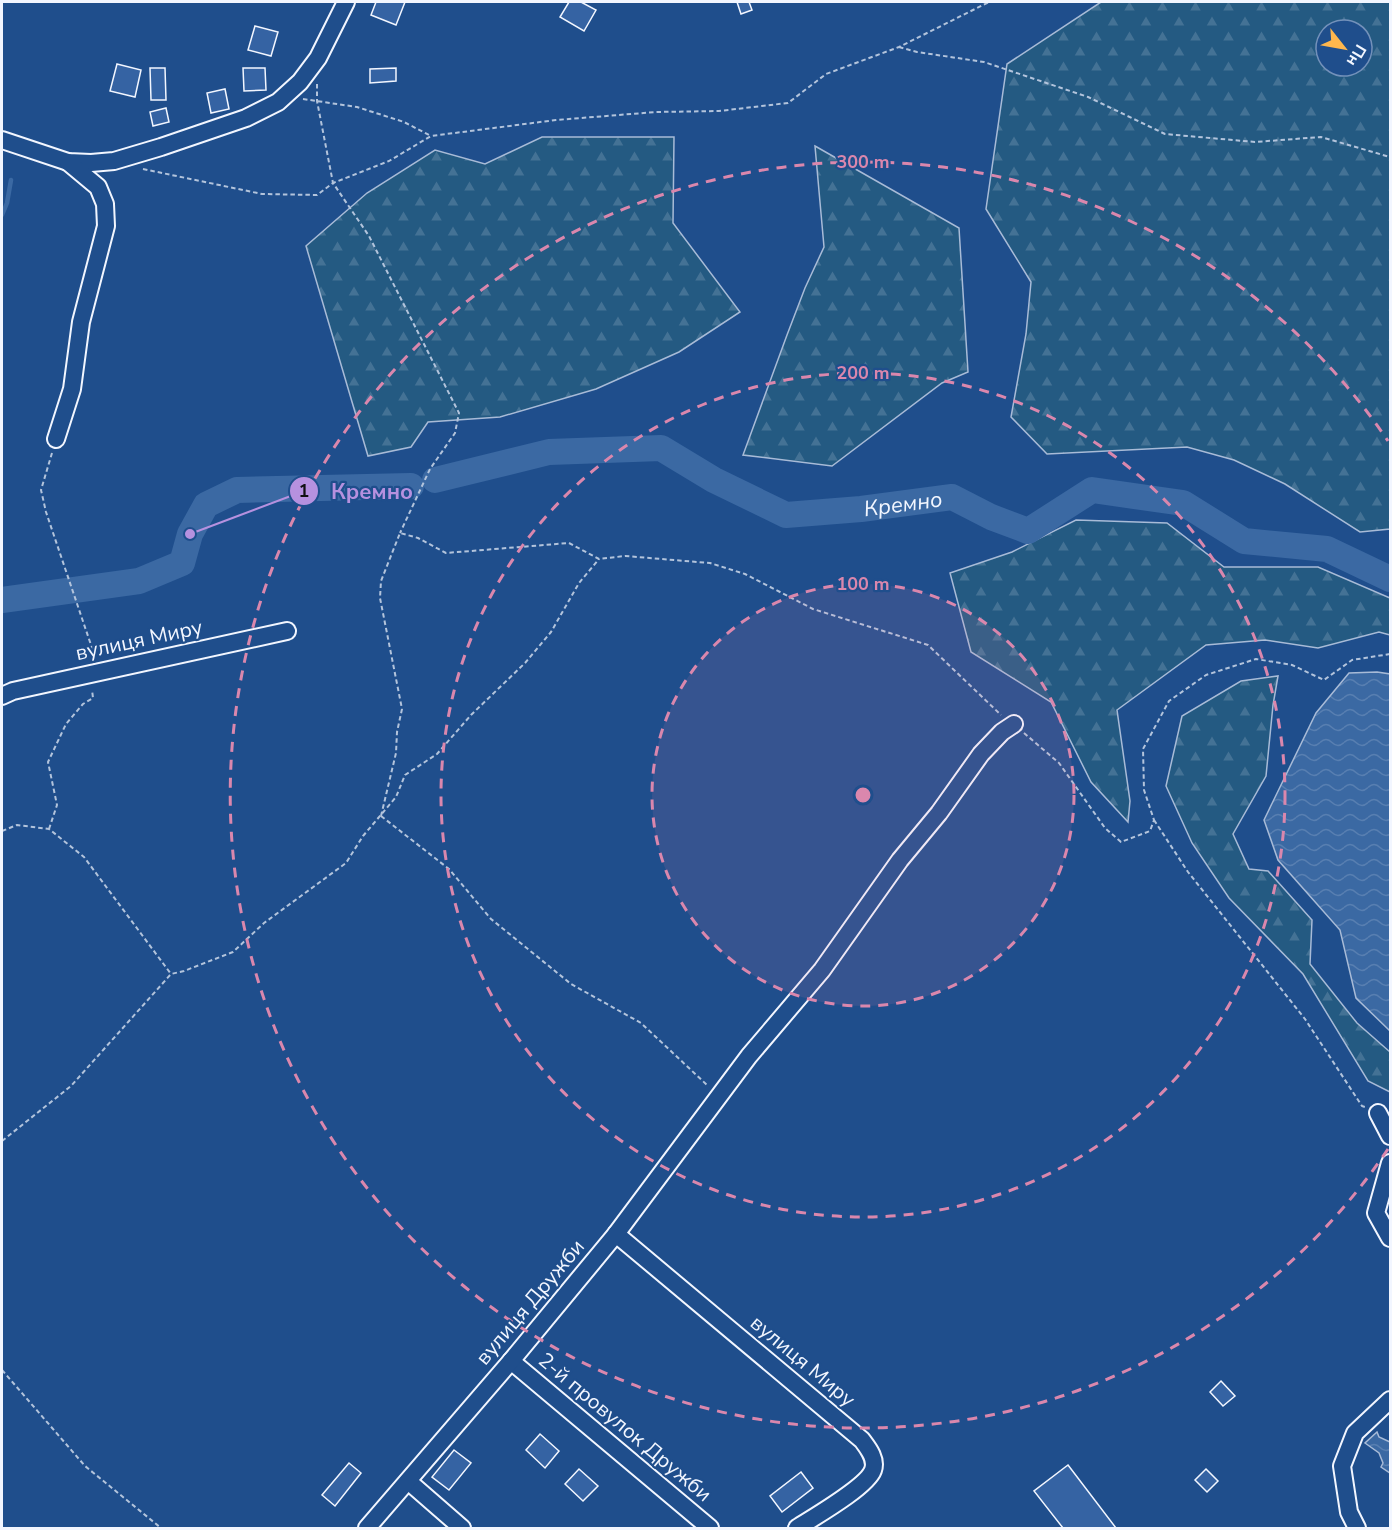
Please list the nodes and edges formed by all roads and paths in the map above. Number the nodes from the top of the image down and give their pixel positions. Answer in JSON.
{"nodes":[{"id":1,"x":346,"y":2,"type":"edge"},
{"id":2,"x":989,"y":2,"type":"edge"},
{"id":3,"x":899,"y":47,"type":"junction"},
{"id":4,"x":318,"y":58,"type":"junction"},
{"id":5,"x":317,"y":101,"type":"junction"},
{"id":6,"x":431,"y":136,"type":"junction"},
{"id":7,"x":2,"y":140,"type":"edge"},
{"id":8,"x":1390,"y":157,"type":"edge"},
{"id":9,"x":114,"y":161,"type":"junction"},
{"id":10,"x":68,"y":162,"type":"junction"},
{"id":11,"x":333,"y":183,"type":"junction"},
{"id":12,"x":56,"y":439,"type":"joint"},
{"id":13,"x":399,"y":533,"type":"junction"},
{"id":14,"x":599,"y":559,"type":"junction"},
{"id":15,"x":287,"y":631,"type":"dead end"},
{"id":16,"x":1390,"y":654,"type":"edge"},
{"id":17,"x":92,"y":674,"type":"junction"},
{"id":18,"x":2,"y":696,"type":"edge"},
{"id":19,"x":1014,"y":724,"type":"junction"},
{"id":20,"x":381,"y":816,"type":"junction"},
{"id":21,"x":1154,"y":820,"type":"junction"},
{"id":22,"x":49,"y":829,"type":"junction"},
{"id":23,"x":2,"y":831,"type":"edge"},
{"id":24,"x":171,"y":974,"type":"junction"},
{"id":25,"x":720,"y":1097,"type":"junction"},
{"id":26,"x":1378,"y":1113,"type":"joint"},
{"id":27,"x":1390,"y":1136,"type":"edge"},
{"id":28,"x":2,"y":1141,"type":"edge"},
{"id":29,"x":1390,"y":1163,"type":"edge"},
{"id":30,"x":616,"y":1234,"type":"junction"},
{"id":31,"x":1390,"y":1238,"type":"edge"},
{"id":32,"x":511,"y":1361,"type":"junction"},
{"id":33,"x":2,"y":1370,"type":"edge"},
{"id":34,"x":1390,"y":1400,"type":"edge"},
{"id":35,"x":408,"y":1481,"type":"junction"},
{"id":36,"x":160,"y":1528,"type":"edge"},
{"id":37,"x":366,"y":1528,"type":"edge"},
{"id":38,"x":462,"y":1528,"type":"edge"},
{"id":39,"x":710,"y":1528,"type":"edge"},
{"id":40,"x":797,"y":1528,"type":"edge"},
{"id":41,"x":1357,"y":1528,"type":"edge"}],
"edges":[{"from":1,"to":4,"type":"street"},
{"from":2,"to":3,"type":"path"},
{"from":3,"to":6,"type":"path"},
{"from":3,"to":8,"type":"path"},
{"from":4,"to":5,"type":"path"},
{"from":4,"to":9,"type":"street"},
{"from":5,"to":6,"type":"path"},
{"from":5,"to":11,"type":"path"},
{"from":6,"to":11,"type":"path"},
{"from":7,"to":10,"type":"street"},
{"from":9,"to":10,"type":"street"},
{"from":9,"to":11,"type":"path"},
{"from":10,"to":12,"type":"street"},
{"from":11,"to":13,"type":"path"},
{"from":12,"to":17,"type":"path"},
{"from":13,"to":14,"type":"path"},
{"from":13,"to":20,"type":"path"},
{"from":14,"to":19,"type":"path"},
{"from":14,"to":20,"type":"path"},
{"from":15,"to":17,"type":"street","name":"вулиця Миру"},
{"from":16,"to":21,"type":"path"},
{"from":17,"to":18,"type":"street","name":"вулиця Миру"},
{"from":17,"to":22,"type":"path"},
{"from":19,"to":21,"type":"path"},
{"from":19,"to":25,"type":"street","name":"вулиця Дружби"},
{"from":20,"to":24,"type":"path"},
{"from":20,"to":25,"type":"path"},
{"from":21,"to":26,"type":"path"},
{"from":22,"to":23,"type":"path"},
{"from":22,"to":24,"type":"path"},
{"from":24,"to":28,"type":"path"},
{"from":25,"to":30,"type":"street","name":"вулиця Дружби"},
{"from":26,"to":27,"type":"street"},
{"from":29,"to":31,"type":"street"},
{"from":30,"to":32,"type":"street","name":"вулиця Дружби"},
{"from":30,"to":40,"type":"street","name":"вулиця Миру"},
{"from":32,"to":35,"type":"street","name":"вулиця Дружби"},
{"from":32,"to":39,"type":"street","name":"2-й провулок Дружби"},
{"from":33,"to":36,"type":"path"},
{"from":34,"to":41,"type":"street"},
{"from":35,"to":37,"type":"street","name":"вулиця Дружби"},
{"from":35,"to":38,"type":"street"}]}
